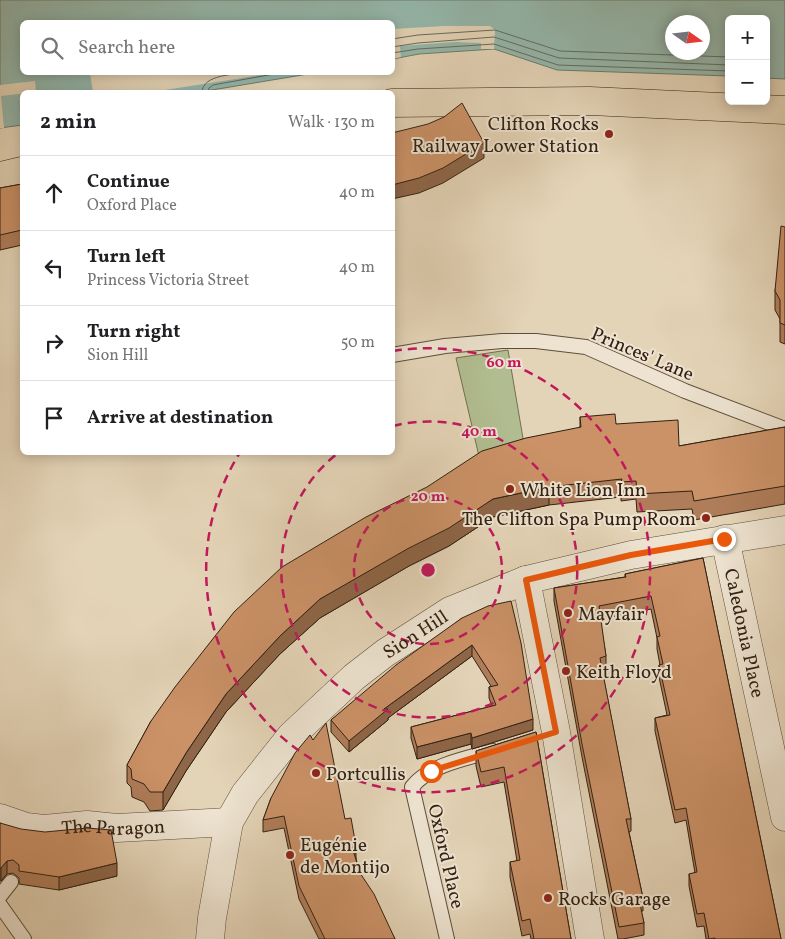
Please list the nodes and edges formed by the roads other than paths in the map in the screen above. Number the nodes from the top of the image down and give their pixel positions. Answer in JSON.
{"nodes":[{"id":1,"x":395,"y":103,"type":"edge"},
{"id":2,"x":785,"y":110,"type":"edge"},
{"id":3,"x":20,"y":171,"type":"edge"},
{"id":4,"x":0,"y":176,"type":"edge"},
{"id":5,"x":395,"y":354,"type":"edge"},
{"id":6,"x":785,"y":429,"type":"edge"},
{"id":7,"x":785,"y":530,"type":"edge"},
{"id":8,"x":724,"y":539,"type":"junction"},
{"id":9,"x":526,"y":580,"type":"junction"},
{"id":10,"x":503,"y":748,"type":"edge"},
{"id":11,"x":785,"y":817,"type":"edge"},
{"id":12,"x":0,"y":818,"type":"edge"},
{"id":13,"x":229,"y":822,"type":"junction"},
{"id":14,"x":12,"y":882,"type":"dead end"},
{"id":15,"x":0,"y":896,"type":"edge"},
{"id":16,"x":0,"y":905,"type":"edge"},
{"id":17,"x":211,"y":928,"type":"edge"},
{"id":18,"x":24,"y":939,"type":"edge"},
{"id":19,"x":231,"y":939,"type":"edge"},
{"id":20,"x":447,"y":939,"type":"edge"},
{"id":21,"x":590,"y":939,"type":"edge"}],
"edges":[{"from":1,"to":2,"type":"highway"},
{"from":3,"to":4,"type":"highway"},
{"from":5,"to":6,"type":"lane","name":"Princes' Lane"},
{"from":7,"to":8,"type":"street","name":"Sion Hill"},
{"from":8,"to":9,"type":"street","name":"Sion Hill"},
{"from":8,"to":11,"type":"street","name":"Caledonia Place"},
{"from":9,"to":13,"type":"street","name":"Sion Hill"},
{"from":9,"to":21,"type":"street"},
{"from":10,"to":20,"type":"lane","name":"Oxford Place"},
{"from":12,"to":13,"type":"street","name":"The Paragon"},
{"from":13,"to":17,"type":"street","name":"Sion Hill"},
{"from":14,"to":15,"type":"lane"},
{"from":16,"to":18,"type":"lane"},
{"from":17,"to":19,"type":"street"}]}
